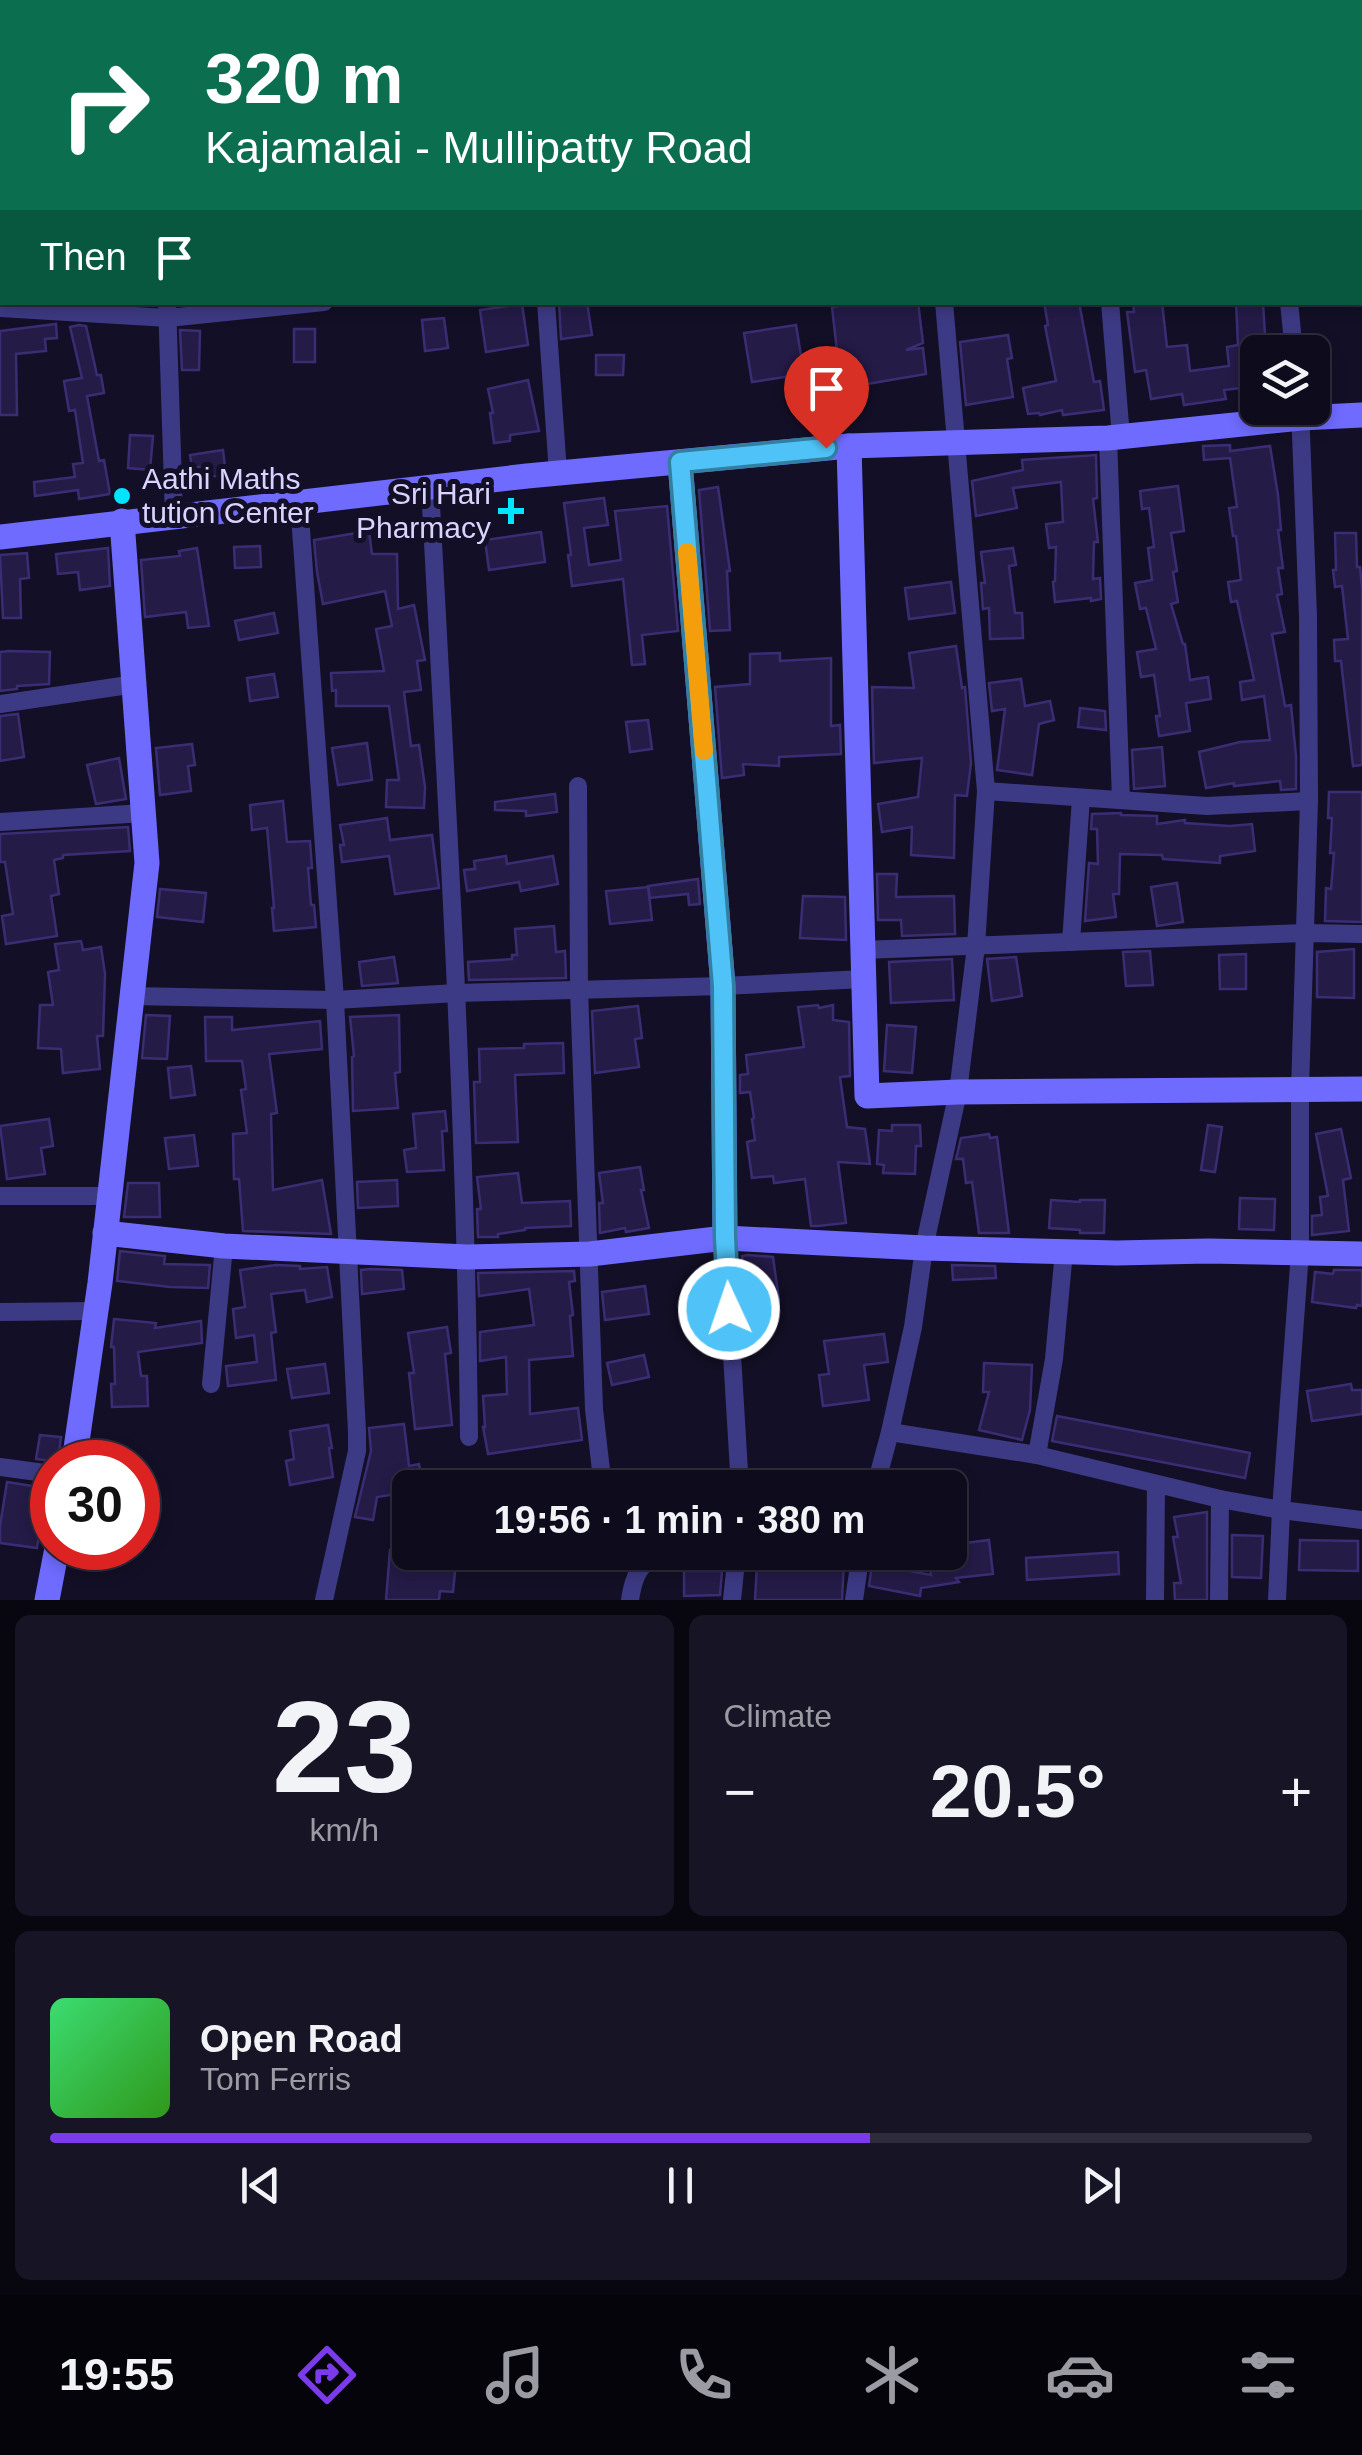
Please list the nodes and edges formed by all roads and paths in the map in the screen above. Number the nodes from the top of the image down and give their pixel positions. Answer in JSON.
{"nodes":[{"id":1,"x":266,"y":305,"type":"edge"},
{"id":2,"x":546,"y":305,"type":"edge"},
{"id":3,"x":944,"y":305,"type":"edge"},
{"id":4,"x":1110,"y":305,"type":"edge"},
{"id":5,"x":1288,"y":305,"type":"edge"},
{"id":6,"x":0,"y":308,"type":"edge"},
{"id":7,"x":168,"y":310,"type":"edge"},
{"id":8,"x":1292,"y":335,"type":"edge"},
{"id":9,"x":1330,"y":413,"type":"edge"},
{"id":10,"x":1362,"y":415,"type":"edge"},
{"id":11,"x":1240,"y":420,"type":"edge"},
{"id":12,"x":1301,"y":425,"type":"edge"},
{"id":13,"x":1114,"y":437,"type":"junction"},
{"id":14,"x":956,"y":443,"type":"junction"},
{"id":15,"x":850,"y":446,"type":"junction"},
{"id":16,"x":680,"y":462,"type":"junction"},
{"id":17,"x":558,"y":473,"type":"junction"},
{"id":18,"x":430,"y":487,"type":"junction"},
{"id":19,"x":299,"y":502,"type":"junction"},
{"id":20,"x":174,"y":516,"type":"junction"},
{"id":21,"x":122,"y":521,"type":"junction"},
{"id":22,"x":0,"y":536,"type":"edge"},
{"id":23,"x":135,"y":684,"type":"junction"},
{"id":24,"x":0,"y":704,"type":"edge"},
{"id":25,"x":578,"y":786,"type":"dead end"},
{"id":26,"x":986,"y":791,"type":"junction"},
{"id":27,"x":1081,"y":798,"type":"junction"},
{"id":28,"x":1121,"y":800,"type":"junction"},
{"id":29,"x":1309,"y":802,"type":"junction"},
{"id":30,"x":144,"y":813,"type":"junction"},
{"id":31,"x":0,"y":822,"type":"edge"},
{"id":32,"x":1305,"y":933,"type":"junction"},
{"id":33,"x":1362,"y":934,"type":"edge"},
{"id":34,"x":1070,"y":942,"type":"junction"},
{"id":35,"x":976,"y":946,"type":"junction"},
{"id":36,"x":863,"y":950,"type":"junction"},
{"id":37,"x":864,"y":979,"type":"junction"},
{"id":38,"x":723,"y":986,"type":"junction"},
{"id":39,"x":579,"y":989,"type":"junction"},
{"id":40,"x":457,"y":993,"type":"junction"},
{"id":41,"x":132,"y":996,"type":"junction"},
{"id":42,"x":335,"y":1000,"type":"junction"},
{"id":43,"x":1300,"y":1089,"type":"junction"},
{"id":44,"x":1362,"y":1089,"type":"edge"},
{"id":45,"x":958,"y":1092,"type":"junction"},
{"id":46,"x":0,"y":1196,"type":"edge"},
{"id":47,"x":110,"y":1196,"type":"junction"},
{"id":48,"x":106,"y":1233,"type":"junction"},
{"id":49,"x":725,"y":1238,"type":"junction"},
{"id":50,"x":224,"y":1246,"type":"junction"},
{"id":51,"x":924,"y":1248,"type":"junction"},
{"id":52,"x":348,"y":1251,"type":"junction"},
{"id":53,"x":1064,"y":1251,"type":"junction"},
{"id":54,"x":1300,"y":1252,"type":"junction"},
{"id":55,"x":590,"y":1254,"type":"junction"},
{"id":56,"x":1362,"y":1254,"type":"edge"},
{"id":57,"x":468,"y":1256,"type":"junction"},
{"id":58,"x":95,"y":1311,"type":"junction"},
{"id":59,"x":0,"y":1312,"type":"edge"},
{"id":60,"x":211,"y":1384,"type":"dead end"},
{"id":61,"x":890,"y":1432,"type":"junction"},
{"id":62,"x":469,"y":1437,"type":"dead end"},
{"id":63,"x":77,"y":1440,"type":"edge"},
{"id":64,"x":1036,"y":1455,"type":"junction"},
{"id":65,"x":0,"y":1467,"type":"edge"},
{"id":66,"x":601,"y":1470,"type":"edge"},
{"id":67,"x":739,"y":1470,"type":"edge"},
{"id":68,"x":880,"y":1470,"type":"edge"},
{"id":69,"x":30,"y":1471,"type":"edge"},
{"id":70,"x":1156,"y":1484,"type":"junction"},
{"id":71,"x":1220,"y":1499,"type":"junction"},
{"id":72,"x":1281,"y":1510,"type":"junction"},
{"id":73,"x":1362,"y":1520,"type":"edge"},
{"id":74,"x":54,"y":1570,"type":"edge"},
{"id":75,"x":636,"y":1570,"type":"edge"},
{"id":76,"x":735,"y":1570,"type":"edge"},
{"id":77,"x":858,"y":1570,"type":"edge"},
{"id":78,"x":48,"y":1600,"type":"edge"},
{"id":79,"x":324,"y":1600,"type":"edge"},
{"id":80,"x":630,"y":1600,"type":"edge"},
{"id":81,"x":732,"y":1600,"type":"edge"},
{"id":82,"x":854,"y":1600,"type":"edge"},
{"id":83,"x":1155,"y":1600,"type":"edge"},
{"id":84,"x":1219,"y":1600,"type":"edge"},
{"id":85,"x":1277,"y":1600,"type":"edge"}],
"edges":[{"from":1,"to":7,"type":"street"},
{"from":2,"to":17,"type":"street"},
{"from":3,"to":14,"type":"street"},
{"from":4,"to":13,"type":"street"},
{"from":5,"to":8,"type":"street"},
{"from":6,"to":7,"type":"street"},
{"from":7,"to":20,"type":"street"},
{"from":9,"to":10,"type":"street"},
{"from":11,"to":13,"type":"street"},
{"from":12,"to":29,"type":"street"},
{"from":13,"to":14,"type":"street"},
{"from":13,"to":28,"type":"street"},
{"from":14,"to":15,"type":"street"},
{"from":14,"to":26,"type":"street"},
{"from":15,"to":16,"type":"street"},
{"from":15,"to":36,"type":"street"},
{"from":16,"to":17,"type":"street"},
{"from":16,"to":38,"type":"street"},
{"from":17,"to":18,"type":"street"},
{"from":18,"to":19,"type":"street"},
{"from":18,"to":40,"type":"street"},
{"from":19,"to":20,"type":"street"},
{"from":19,"to":42,"type":"street"},
{"from":20,"to":21,"type":"street"},
{"from":21,"to":22,"type":"street"},
{"from":21,"to":23,"type":"street"},
{"from":23,"to":24,"type":"street"},
{"from":23,"to":30,"type":"street"},
{"from":25,"to":39,"type":"street"},
{"from":26,"to":27,"type":"street"},
{"from":26,"to":35,"type":"street"},
{"from":27,"to":28,"type":"street"},
{"from":27,"to":34,"type":"street"},
{"from":28,"to":29,"type":"street"},
{"from":29,"to":32,"type":"street"},
{"from":30,"to":31,"type":"street"},
{"from":30,"to":41,"type":"street"},
{"from":32,"to":33,"type":"street"},
{"from":32,"to":34,"type":"street"},
{"from":32,"to":43,"type":"street"},
{"from":34,"to":35,"type":"street"},
{"from":35,"to":36,"type":"street"},
{"from":35,"to":45,"type":"street"},
{"from":36,"to":37,"type":"street"},
{"from":37,"to":38,"type":"street"},
{"from":37,"to":45,"type":"street"},
{"from":38,"to":39,"type":"street"},
{"from":38,"to":49,"type":"street"},
{"from":39,"to":40,"type":"street"},
{"from":39,"to":55,"type":"street"},
{"from":40,"to":42,"type":"street"},
{"from":40,"to":57,"type":"street"},
{"from":41,"to":42,"type":"street"},
{"from":41,"to":47,"type":"street"},
{"from":42,"to":52,"type":"street"},
{"from":43,"to":44,"type":"street"},
{"from":43,"to":45,"type":"street"},
{"from":43,"to":54,"type":"street"},
{"from":45,"to":51,"type":"street"},
{"from":46,"to":47,"type":"street"},
{"from":47,"to":48,"type":"street"},
{"from":48,"to":50,"type":"street"},
{"from":48,"to":58,"type":"street"},
{"from":49,"to":51,"type":"street"},
{"from":49,"to":55,"type":"street"},
{"from":49,"to":67,"type":"street"},
{"from":50,"to":52,"type":"street"},
{"from":50,"to":60,"type":"street"},
{"from":51,"to":53,"type":"street"},
{"from":51,"to":61,"type":"street"},
{"from":52,"to":57,"type":"street"},
{"from":52,"to":79,"type":"street"},
{"from":53,"to":54,"type":"street"},
{"from":53,"to":64,"type":"street"},
{"from":54,"to":56,"type":"street"},
{"from":54,"to":72,"type":"street"},
{"from":55,"to":57,"type":"street"},
{"from":55,"to":66,"type":"street"},
{"from":57,"to":62,"type":"street"},
{"from":58,"to":59,"type":"street"},
{"from":58,"to":63,"type":"street"},
{"from":61,"to":64,"type":"street"},
{"from":61,"to":68,"type":"street"},
{"from":64,"to":70,"type":"street"},
{"from":65,"to":69,"type":"street"},
{"from":70,"to":71,"type":"street"},
{"from":70,"to":83,"type":"street"},
{"from":71,"to":72,"type":"street"},
{"from":71,"to":84,"type":"street"},
{"from":72,"to":73,"type":"street"},
{"from":72,"to":85,"type":"street"},
{"from":74,"to":78,"type":"street"},
{"from":75,"to":80,"type":"street"},
{"from":76,"to":81,"type":"street"},
{"from":77,"to":82,"type":"street"}]}
